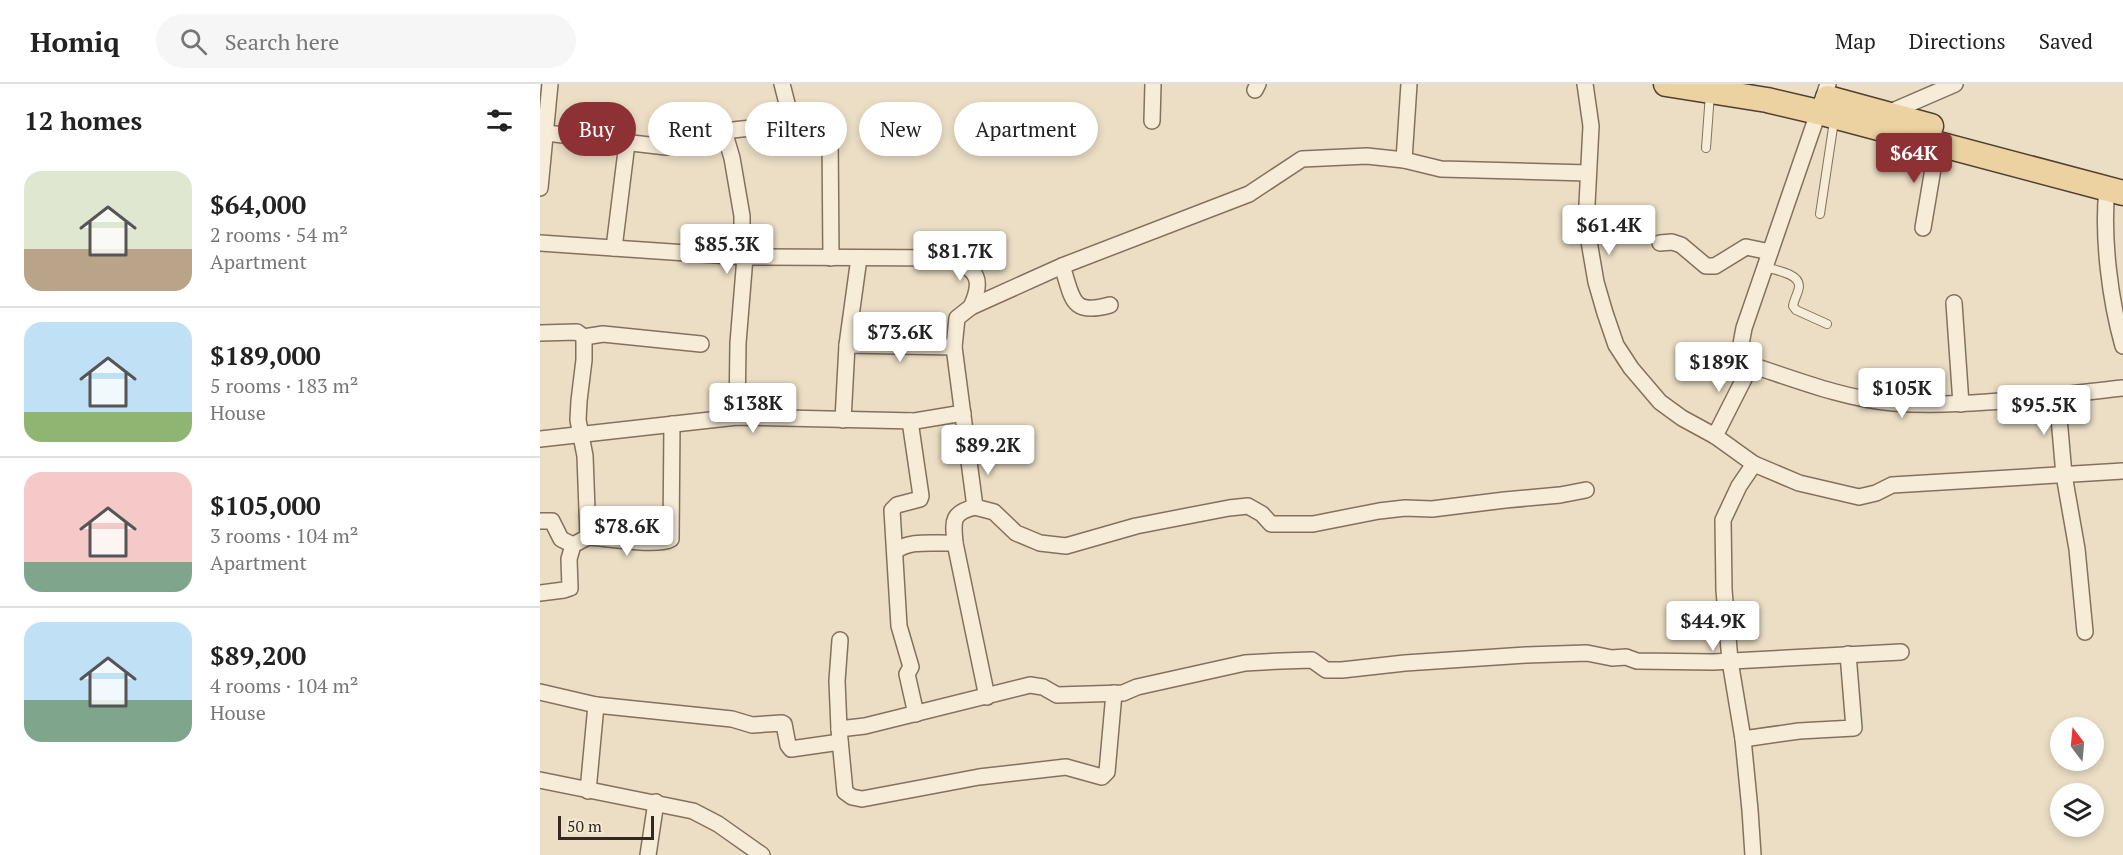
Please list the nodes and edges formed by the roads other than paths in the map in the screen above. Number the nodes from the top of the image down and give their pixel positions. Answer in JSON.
{"nodes":[{"id":1,"x":550,"y":84,"type":"edge"},
{"id":2,"x":782,"y":84,"type":"edge"},
{"id":3,"x":1153,"y":84,"type":"edge"},
{"id":4,"x":1409,"y":84,"type":"edge"},
{"id":5,"x":1585,"y":84,"type":"edge"},
{"id":6,"x":1666,"y":84,"type":"edge"},
{"id":7,"x":1767,"y":84,"type":"edge"},
{"id":8,"x":1955,"y":84,"type":"edge"},
{"id":9,"x":1710,"y":90,"type":"junction"},
{"id":10,"x":787,"y":102,"type":"edge"},
{"id":11,"x":1826,"y":102,"type":"edge"},
{"id":12,"x":1888,"y":113,"type":"junction"},
{"id":13,"x":1152,"y":121,"type":"dead end"},
{"id":14,"x":546,"y":134,"type":"junction"},
{"id":15,"x":558,"y":135,"type":"edge"},
{"id":16,"x":1937,"y":145,"type":"junction"},
{"id":17,"x":1706,"y":147,"type":"dead end"},
{"id":18,"x":625,"y":156,"type":"edge"},
{"id":19,"x":731,"y":156,"type":"edge"},
{"id":20,"x":829,"y":156,"type":"edge"},
{"id":21,"x":1404,"y":160,"type":"junction"},
{"id":22,"x":1588,"y":173,"type":"junction"},
{"id":23,"x":2118,"y":186,"type":"edge"},
{"id":24,"x":540,"y":188,"type":"edge"},
{"id":25,"x":1820,"y":214,"type":"dead end"},
{"id":26,"x":1923,"y":228,"type":"dead end"},
{"id":27,"x":540,"y":243,"type":"edge"},
{"id":28,"x":1660,"y":243,"type":"dead end"},
{"id":29,"x":614,"y":248,"type":"junction"},
{"id":30,"x":1770,"y":252,"type":"junction"},
{"id":31,"x":745,"y":257,"type":"junction"},
{"id":32,"x":831,"y":258,"type":"junction"},
{"id":33,"x":859,"y":258,"type":"junction"},
{"id":34,"x":1062,"y":266,"type":"junction"},
{"id":35,"x":1764,"y":267,"type":"junction"},
{"id":36,"x":1954,"y":303,"type":"dead end"},
{"id":37,"x":1110,"y":305,"type":"dead end"},
{"id":38,"x":971,"y":307,"type":"junction"},
{"id":39,"x":1827,"y":324,"type":"dead end"},
{"id":40,"x":540,"y":333,"type":"edge"},
{"id":41,"x":584,"y":337,"type":"junction"},
{"id":42,"x":701,"y":344,"type":"dead end"},
{"id":43,"x":846,"y":345,"type":"junction"},
{"id":44,"x":2123,"y":346,"type":"edge"},
{"id":45,"x":954,"y":347,"type":"junction"},
{"id":46,"x":1751,"y":365,"type":"junction"},
{"id":47,"x":2123,"y":388,"type":"edge"},
{"id":48,"x":2057,"y":395,"type":"junction"},
{"id":49,"x":1960,"y":404,"type":"junction"},
{"id":50,"x":963,"y":413,"type":"junction"},
{"id":51,"x":737,"y":417,"type":"junction"},
{"id":52,"x":843,"y":420,"type":"junction"},
{"id":53,"x":910,"y":421,"type":"junction"},
{"id":54,"x":672,"y":424,"type":"junction"},
{"id":55,"x":581,"y":434,"type":"junction"},
{"id":56,"x":1715,"y":436,"type":"junction"},
{"id":57,"x":540,"y":439,"type":"edge"},
{"id":58,"x":1754,"y":464,"type":"junction"},
{"id":59,"x":2123,"y":471,"type":"edge"},
{"id":60,"x":2064,"y":475,"type":"junction"},
{"id":61,"x":1586,"y":490,"type":"dead end"},
{"id":62,"x":975,"y":507,"type":"junction"},
{"id":63,"x":540,"y":522,"type":"edge"},
{"id":64,"x":588,"y":537,"type":"junction"},
{"id":65,"x":955,"y":543,"type":"junction"},
{"id":66,"x":573,"y":545,"type":"junction"},
{"id":67,"x":895,"y":552,"type":"junction"},
{"id":68,"x":540,"y":592,"type":"edge"},
{"id":69,"x":2085,"y":632,"type":"dead end"},
{"id":70,"x":840,"y":640,"type":"dead end"},
{"id":71,"x":1901,"y":652,"type":"dead end"},
{"id":72,"x":1848,"y":654,"type":"junction"},
{"id":73,"x":1730,"y":661,"type":"junction"},
{"id":74,"x":540,"y":692,"type":"edge"},
{"id":75,"x":1114,"y":693,"type":"junction"},
{"id":76,"x":987,"y":697,"type":"junction"},
{"id":77,"x":596,"y":705,"type":"junction"},
{"id":78,"x":916,"y":714,"type":"junction"},
{"id":79,"x":840,"y":735,"type":"junction"},
{"id":80,"x":1743,"y":739,"type":"junction"},
{"id":81,"x":540,"y":780,"type":"edge"},
{"id":82,"x":588,"y":791,"type":"junction"},
{"id":83,"x":656,"y":802,"type":"junction"},
{"id":84,"x":758,"y":854,"type":"edge"},
{"id":85,"x":648,"y":855,"type":"edge"},
{"id":86,"x":1753,"y":855,"type":"edge"}],
"edges":[{"from":1,"to":14,"type":"street"},
{"from":2,"to":10,"type":"street"},
{"from":3,"to":13,"type":"street"},
{"from":4,"to":21,"type":"street"},
{"from":5,"to":22,"type":"street"},
{"from":6,"to":9,"type":"main road"},
{"from":7,"to":11,"type":"main road"},
{"from":8,"to":12,"type":"street"},
{"from":9,"to":11,"type":"main road"},
{"from":9,"to":17,"type":"lane"},
{"from":11,"to":12,"type":"main road"},
{"from":11,"to":16,"type":"main road"},
{"from":11,"to":25,"type":"lane"},
{"from":11,"to":30,"type":"street"},
{"from":12,"to":23,"type":"main road"},
{"from":14,"to":15,"type":"street"},
{"from":14,"to":24,"type":"street"},
{"from":16,"to":23,"type":"main road"},
{"from":16,"to":26,"type":"street"},
{"from":18,"to":29,"type":"street"},
{"from":19,"to":31,"type":"street"},
{"from":20,"to":32,"type":"street"},
{"from":21,"to":22,"type":"street"},
{"from":21,"to":34,"type":"street"},
{"from":22,"to":56,"type":"street"},
{"from":23,"to":44,"type":"street"},
{"from":27,"to":29,"type":"street"},
{"from":28,"to":30,"type":"street"},
{"from":29,"to":31,"type":"street"},
{"from":30,"to":35,"type":"street"},
{"from":31,"to":32,"type":"street"},
{"from":31,"to":51,"type":"street"},
{"from":32,"to":33,"type":"street"},
{"from":33,"to":38,"type":"street"},
{"from":33,"to":43,"type":"street"},
{"from":34,"to":37,"type":"street"},
{"from":34,"to":38,"type":"street"},
{"from":35,"to":39,"type":"lane"},
{"from":35,"to":46,"type":"street"},
{"from":36,"to":49,"type":"street"},
{"from":38,"to":45,"type":"street"},
{"from":40,"to":41,"type":"street"},
{"from":41,"to":42,"type":"street"},
{"from":41,"to":55,"type":"street"},
{"from":43,"to":45,"type":"street"},
{"from":43,"to":52,"type":"street"},
{"from":45,"to":50,"type":"street"},
{"from":46,"to":49,"type":"street"},
{"from":46,"to":56,"type":"street"},
{"from":47,"to":48,"type":"street"},
{"from":48,"to":49,"type":"street"},
{"from":48,"to":60,"type":"street"},
{"from":50,"to":53,"type":"street"},
{"from":50,"to":62,"type":"street"},
{"from":51,"to":52,"type":"street"},
{"from":51,"to":54,"type":"street"},
{"from":52,"to":53,"type":"street"},
{"from":53,"to":67,"type":"street"},
{"from":54,"to":55,"type":"street"},
{"from":54,"to":64,"type":"street"},
{"from":55,"to":57,"type":"street"},
{"from":55,"to":64,"type":"street"},
{"from":56,"to":58,"type":"street"},
{"from":58,"to":60,"type":"street"},
{"from":58,"to":73,"type":"street"},
{"from":59,"to":60,"type":"street"},
{"from":60,"to":69,"type":"street"},
{"from":61,"to":62,"type":"street"},
{"from":62,"to":65,"type":"street"},
{"from":63,"to":66,"type":"street"},
{"from":64,"to":66,"type":"street"},
{"from":65,"to":67,"type":"street"},
{"from":65,"to":76,"type":"street"},
{"from":66,"to":68,"type":"street"},
{"from":67,"to":78,"type":"street"},
{"from":70,"to":79,"type":"street"},
{"from":71,"to":72,"type":"street"},
{"from":72,"to":73,"type":"street"},
{"from":72,"to":80,"type":"street"},
{"from":73,"to":75,"type":"street"},
{"from":73,"to":80,"type":"street"},
{"from":74,"to":77,"type":"street"},
{"from":75,"to":76,"type":"street"},
{"from":75,"to":79,"type":"street"},
{"from":76,"to":78,"type":"street"},
{"from":77,"to":79,"type":"street"},
{"from":77,"to":82,"type":"street"},
{"from":78,"to":79,"type":"street"},
{"from":80,"to":86,"type":"street"},
{"from":81,"to":82,"type":"street"},
{"from":82,"to":83,"type":"street"},
{"from":83,"to":84,"type":"street"},
{"from":83,"to":85,"type":"street"}]}
